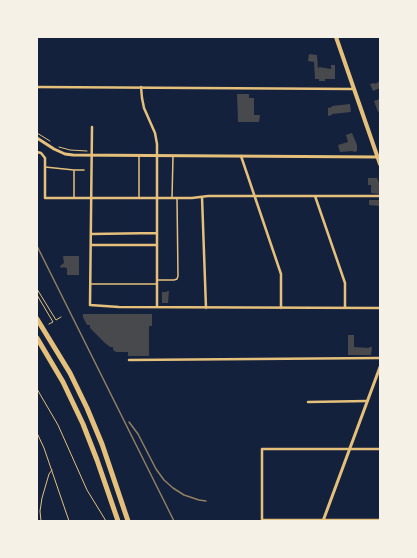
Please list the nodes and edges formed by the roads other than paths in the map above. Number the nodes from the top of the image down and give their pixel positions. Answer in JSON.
{"nodes":[{"id":1,"x":336,"y":37,"type":"edge"},
{"id":2,"x":37,"y":87,"type":"edge"},
{"id":3,"x":141,"y":87,"type":"junction"},
{"id":4,"x":354,"y":89,"type":"junction"},
{"id":5,"x":92,"y":127,"type":"dead end"},
{"id":6,"x":37,"y":138,"type":"edge"},
{"id":7,"x":37,"y":152,"type":"edge"},
{"id":8,"x":92,"y":155,"type":"junction"},
{"id":9,"x":139,"y":156,"type":"junction"},
{"id":10,"x":157,"y":156,"type":"junction"},
{"id":11,"x":173,"y":156,"type":"junction"},
{"id":12,"x":241,"y":156,"type":"junction"},
{"id":13,"x":378,"y":157,"type":"junction"},
{"id":14,"x":380,"y":164,"type":"edge"},
{"id":15,"x":45,"y":167,"type":"junction"},
{"id":16,"x":74,"y":170,"type":"junction"},
{"id":17,"x":84,"y":170,"type":"dead end"},
{"id":18,"x":255,"y":196,"type":"junction"},
{"id":19,"x":315,"y":196,"type":"junction"},
{"id":20,"x":380,"y":196,"type":"edge"},
{"id":21,"x":202,"y":197,"type":"junction"},
{"id":22,"x":74,"y":198,"type":"junction"},
{"id":23,"x":91,"y":198,"type":"junction"},
{"id":24,"x":139,"y":198,"type":"junction"},
{"id":25,"x":157,"y":198,"type":"junction"},
{"id":26,"x":172,"y":198,"type":"junction"},
{"id":27,"x":178,"y":198,"type":"junction"},
{"id":28,"x":157,"y":233,"type":"junction"},
{"id":29,"x":91,"y":234,"type":"junction"},
{"id":30,"x":91,"y":245,"type":"junction"},
{"id":31,"x":157,"y":245,"type":"junction"},
{"id":32,"x":157,"y":280,"type":"junction"},
{"id":33,"x":91,"y":284,"type":"junction"},
{"id":34,"x":157,"y":284,"type":"junction"},
{"id":35,"x":157,"y":307,"type":"junction"},
{"id":36,"x":206,"y":308,"type":"junction"},
{"id":37,"x":281,"y":308,"type":"junction"},
{"id":38,"x":345,"y":308,"type":"junction"},
{"id":39,"x":380,"y":308,"type":"edge"},
{"id":40,"x":37,"y":319,"type":"edge"},
{"id":41,"x":37,"y":338,"type":"edge"},
{"id":42,"x":380,"y":358,"type":"edge"},
{"id":43,"x":128,"y":360,"type":"dead end"},
{"id":44,"x":380,"y":367,"type":"edge"},
{"id":45,"x":367,"y":401,"type":"junction"},
{"id":46,"x":308,"y":402,"type":"dead end"},
{"id":47,"x":350,"y":449,"type":"junction"},
{"id":48,"x":380,"y":449,"type":"edge"},
{"id":49,"x":262,"y":520,"type":"edge"},
{"id":50,"x":323,"y":520,"type":"edge"},
{"id":51,"x":380,"y":520,"type":"edge"},
{"id":52,"x":118,"y":521,"type":"edge"},
{"id":53,"x":129,"y":521,"type":"edge"}],
"edges":[{"from":1,"to":4,"type":"main road"},
{"from":2,"to":3,"type":"street"},
{"from":3,"to":4,"type":"street"},
{"from":3,"to":10,"type":"street"},
{"from":4,"to":13,"type":"main road"},
{"from":5,"to":8,"type":"street"},
{"from":6,"to":8,"type":"street"},
{"from":7,"to":15,"type":"street"},
{"from":8,"to":9,"type":"street"},
{"from":8,"to":23,"type":"street"},
{"from":9,"to":10,"type":"street"},
{"from":9,"to":24,"type":"lane"},
{"from":10,"to":11,"type":"street"},
{"from":10,"to":25,"type":"street"},
{"from":11,"to":12,"type":"street"},
{"from":11,"to":26,"type":"lane"},
{"from":12,"to":13,"type":"street"},
{"from":12,"to":18,"type":"street"},
{"from":13,"to":14,"type":"main road"},
{"from":15,"to":16,"type":"lane"},
{"from":15,"to":22,"type":"street"},
{"from":16,"to":17,"type":"lane"},
{"from":16,"to":22,"type":"lane"},
{"from":18,"to":19,"type":"street"},
{"from":18,"to":21,"type":"street"},
{"from":18,"to":37,"type":"street"},
{"from":19,"to":20,"type":"street"},
{"from":19,"to":38,"type":"street"},
{"from":21,"to":27,"type":"street"},
{"from":21,"to":36,"type":"street"},
{"from":22,"to":23,"type":"street"},
{"from":23,"to":24,"type":"street"},
{"from":23,"to":29,"type":"street"},
{"from":24,"to":25,"type":"street"},
{"from":25,"to":26,"type":"street"},
{"from":25,"to":28,"type":"street"},
{"from":26,"to":27,"type":"street"},
{"from":27,"to":32,"type":"lane"},
{"from":28,"to":29,"type":"street"},
{"from":28,"to":31,"type":"street"},
{"from":29,"to":30,"type":"street"},
{"from":30,"to":31,"type":"street"},
{"from":30,"to":33,"type":"street"},
{"from":31,"to":32,"type":"street"},
{"from":32,"to":34,"type":"street"},
{"from":33,"to":34,"type":"lane"},
{"from":33,"to":35,"type":"street"},
{"from":34,"to":35,"type":"street"},
{"from":35,"to":36,"type":"street"},
{"from":36,"to":37,"type":"street"},
{"from":37,"to":38,"type":"street"},
{"from":38,"to":39,"type":"street"},
{"from":40,"to":53,"type":"highway"},
{"from":41,"to":52,"type":"highway"},
{"from":42,"to":43,"type":"street"},
{"from":44,"to":45,"type":"street"},
{"from":45,"to":46,"type":"street"},
{"from":45,"to":47,"type":"street"},
{"from":47,"to":48,"type":"street"},
{"from":47,"to":49,"type":"street"},
{"from":47,"to":50,"type":"street"},
{"from":49,"to":50,"type":"street"},
{"from":50,"to":51,"type":"street"}]}
